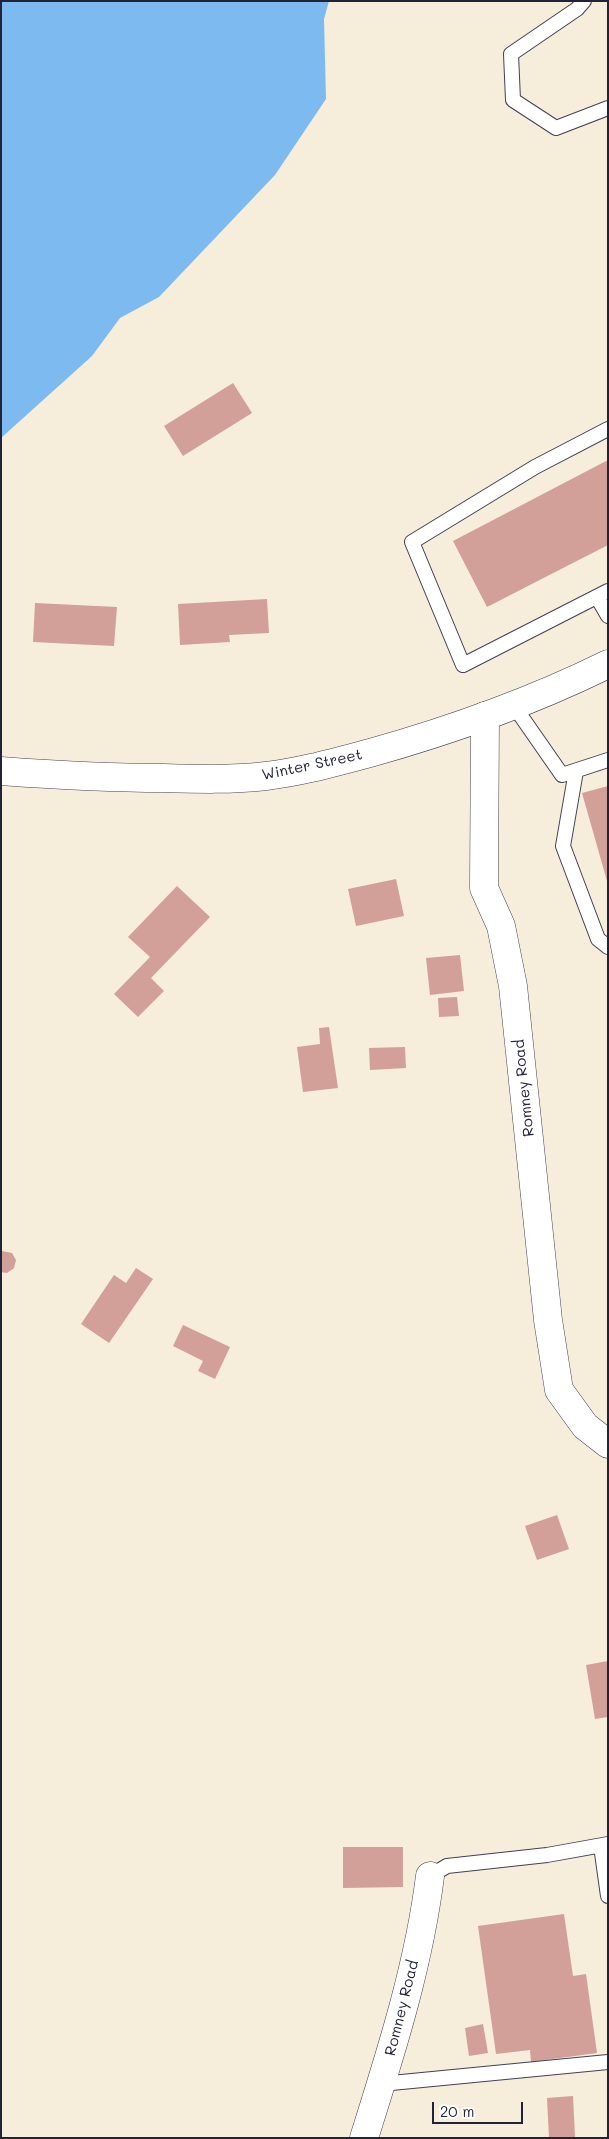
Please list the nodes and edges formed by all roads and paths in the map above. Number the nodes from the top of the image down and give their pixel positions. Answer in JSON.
{"nodes":[{"id":1,"x":584,"y":1,"type":"edge"},
{"id":2,"x":608,"y":108,"type":"edge"},
{"id":3,"x":608,"y":429,"type":"edge"},
{"id":4,"x":603,"y":594,"type":"edge"},
{"id":5,"x":608,"y":616,"type":"edge"},
{"id":6,"x":608,"y":664,"type":"edge"},
{"id":7,"x":514,"y":706,"type":"junction"},
{"id":8,"x":485,"y":716,"type":"junction"},
{"id":9,"x":608,"y":760,"type":"edge"},
{"id":10,"x":1,"y":770,"type":"edge"},
{"id":11,"x":576,"y":771,"type":"junction"},
{"id":12,"x":608,"y":947,"type":"edge"},
{"id":13,"x":608,"y":1444,"type":"edge"},
{"id":14,"x":605,"y":1845,"type":"edge"},
{"id":15,"x":430,"y":1876,"type":"joint"},
{"id":16,"x":608,"y":1896,"type":"edge"},
{"id":17,"x":608,"y":2062,"type":"edge"},
{"id":18,"x":381,"y":2084,"type":"junction"},
{"id":19,"x":364,"y":2138,"type":"edge"}],
"edges":[{"from":1,"to":2,"type":"lane"},
{"from":3,"to":4,"type":"lane"},
{"from":4,"to":5,"type":"lane"},
{"from":6,"to":7,"type":"street","name":"Winter Street"},
{"from":7,"to":8,"type":"street","name":"Winter Street"},
{"from":7,"to":11,"type":"lane"},
{"from":8,"to":10,"type":"street","name":"Winter Street"},
{"from":8,"to":13,"type":"street","name":"Romney Road"},
{"from":9,"to":11,"type":"lane"},
{"from":11,"to":12,"type":"lane"},
{"from":14,"to":15,"type":"lane"},
{"from":14,"to":16,"type":"lane"},
{"from":15,"to":18,"type":"street","name":"Romney Road"},
{"from":17,"to":18,"type":"lane"},
{"from":18,"to":19,"type":"street","name":"Romney Road"}]}
